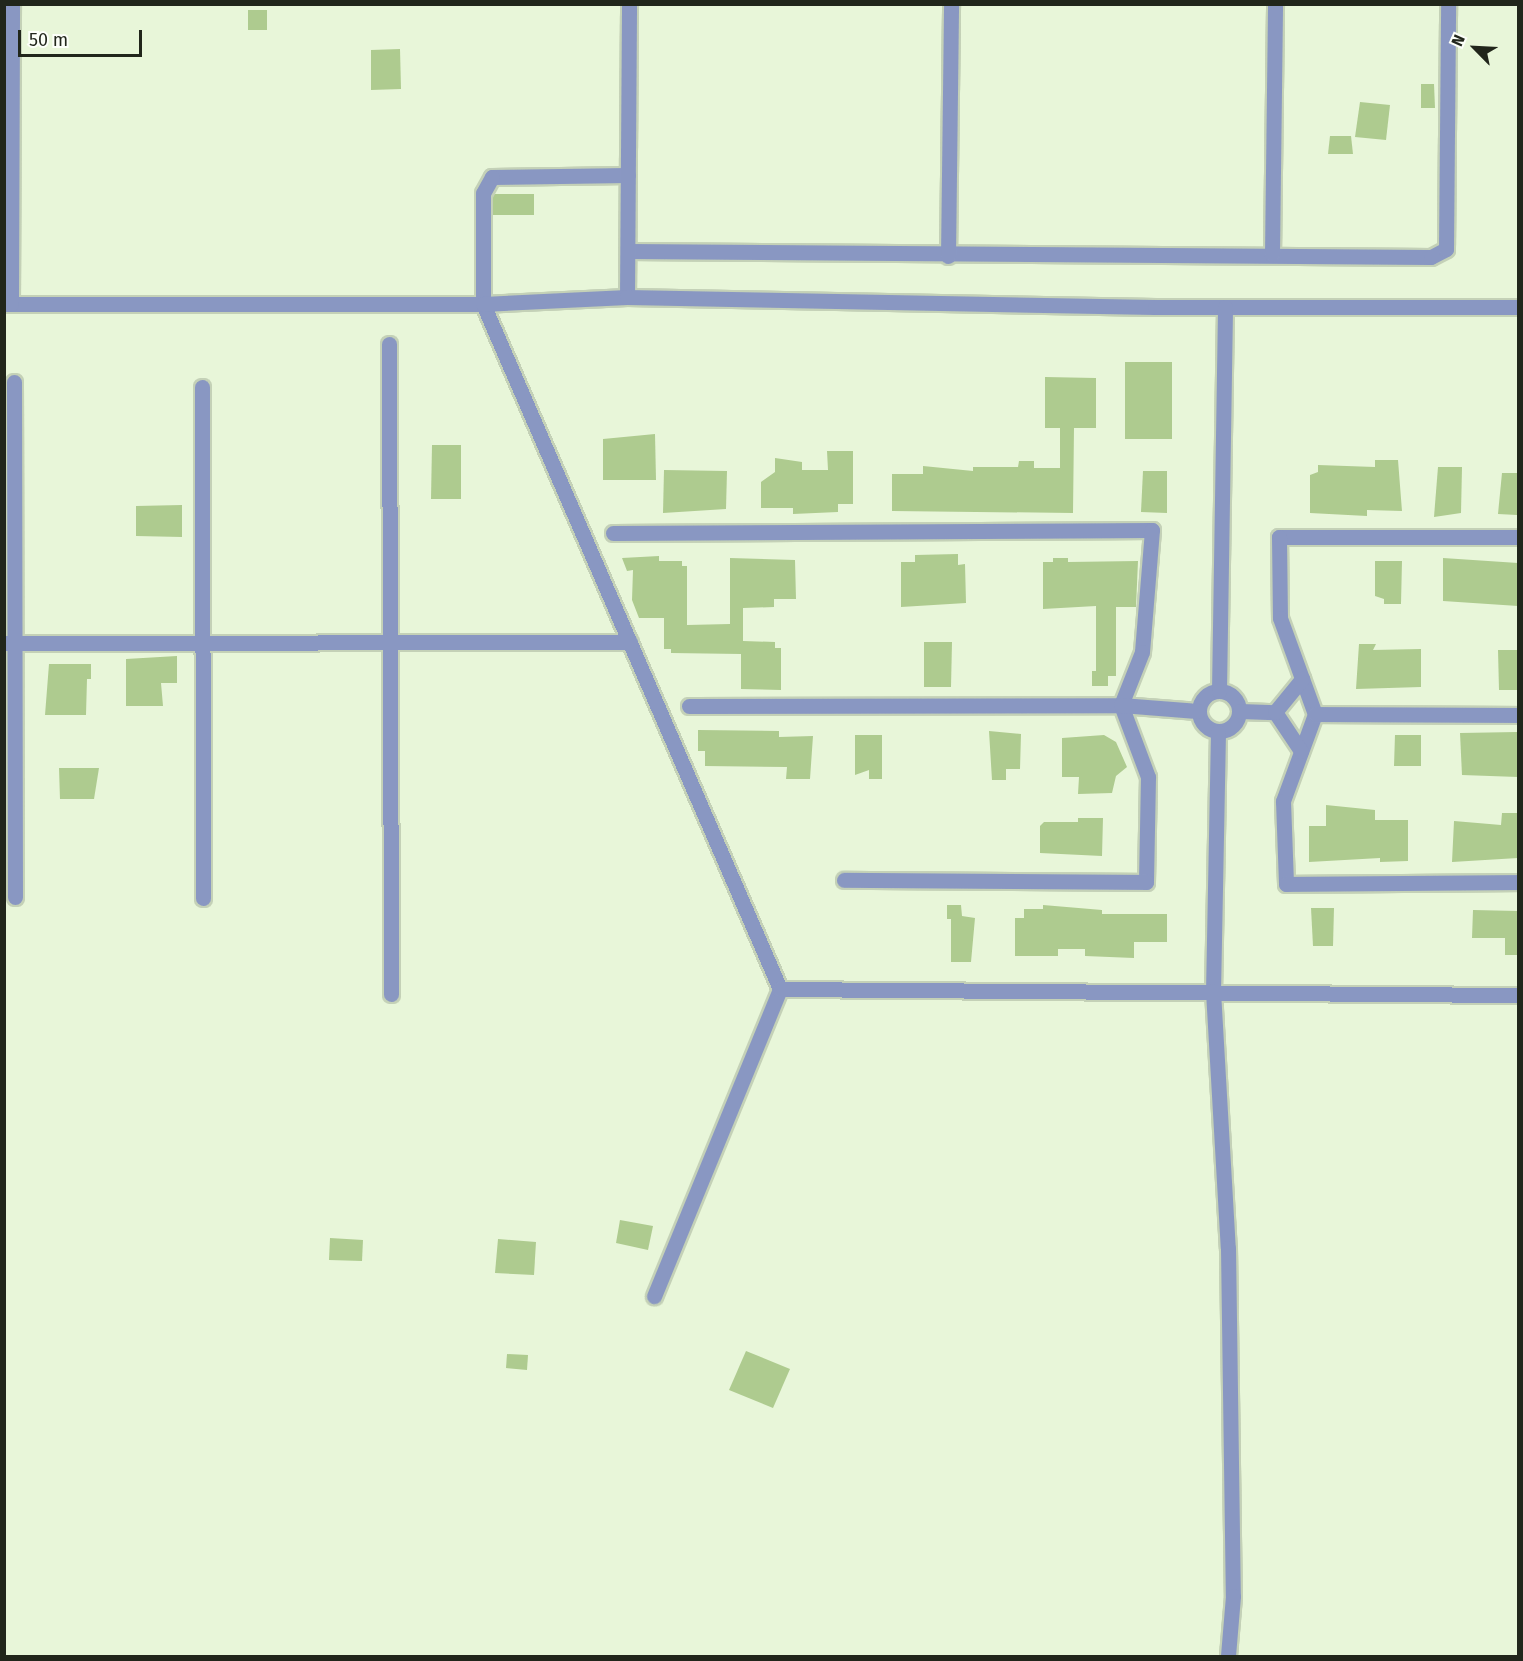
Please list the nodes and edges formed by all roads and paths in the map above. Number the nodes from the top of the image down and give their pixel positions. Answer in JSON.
{"nodes":[{"id":1,"x":12,"y":4,"type":"edge"},
{"id":2,"x":629,"y":4,"type":"edge"},
{"id":3,"x":951,"y":4,"type":"edge"},
{"id":4,"x":1275,"y":4,"type":"edge"},
{"id":5,"x":1448,"y":4,"type":"edge"},
{"id":6,"x":628,"y":175,"type":"junction"},
{"id":7,"x":628,"y":251,"type":"junction"},
{"id":8,"x":1272,"y":254,"type":"junction"},
{"id":9,"x":948,"y":256,"type":"junction"},
{"id":10,"x":627,"y":297,"type":"junction"},
{"id":11,"x":8,"y":304,"type":"edge"},
{"id":12,"x":483,"y":304,"type":"junction"},
{"id":13,"x":1225,"y":307,"type":"junction"},
{"id":14,"x":1518,"y":307,"type":"edge"},
{"id":15,"x":389,"y":344,"type":"dead end"},
{"id":16,"x":14,"y":382,"type":"dead end"},
{"id":17,"x":202,"y":387,"type":"dead end"},
{"id":18,"x":613,"y":533,"type":"dead end"},
{"id":19,"x":1518,"y":537,"type":"edge"},
{"id":20,"x":390,"y":642,"type":"junction"},
{"id":21,"x":630,"y":642,"type":"junction"},
{"id":22,"x":9,"y":643,"type":"edge"},
{"id":23,"x":203,"y":643,"type":"junction"},
{"id":24,"x":1302,"y":680,"type":"junction"},
{"id":25,"x":1219,"y":691,"type":"junction"},
{"id":26,"x":1121,"y":705,"type":"junction"},
{"id":27,"x":688,"y":706,"type":"dead end"},
{"id":28,"x":1198,"y":711,"type":"junction"},
{"id":29,"x":1240,"y":711,"type":"junction"},
{"id":30,"x":1275,"y":712,"type":"junction"},
{"id":31,"x":1315,"y":714,"type":"junction"},
{"id":32,"x":1518,"y":715,"type":"edge"},
{"id":33,"x":1218,"y":732,"type":"junction"},
{"id":34,"x":1301,"y":751,"type":"junction"},
{"id":35,"x":844,"y":880,"type":"dead end"},
{"id":36,"x":1518,"y":882,"type":"edge"},
{"id":37,"x":15,"y":897,"type":"dead end"},
{"id":38,"x":203,"y":898,"type":"dead end"},
{"id":39,"x":780,"y":989,"type":"junction"},
{"id":40,"x":1213,"y":991,"type":"junction"},
{"id":41,"x":391,"y":993,"type":"dead end"},
{"id":42,"x":1518,"y":995,"type":"edge"},
{"id":43,"x":654,"y":1296,"type":"dead end"},
{"id":44,"x":1228,"y":1656,"type":"edge"}],
"edges":[{"from":1,"to":11,"type":"street"},
{"from":2,"to":6,"type":"street"},
{"from":3,"to":9,"type":"street"},
{"from":4,"to":8,"type":"street"},
{"from":5,"to":8,"type":"street"},
{"from":6,"to":7,"type":"street"},
{"from":6,"to":12,"type":"street"},
{"from":7,"to":9,"type":"street"},
{"from":7,"to":10,"type":"street"},
{"from":8,"to":9,"type":"street"},
{"from":10,"to":12,"type":"street"},
{"from":10,"to":13,"type":"street"},
{"from":11,"to":12,"type":"street"},
{"from":12,"to":21,"type":"street"},
{"from":13,"to":14,"type":"street"},
{"from":13,"to":25,"type":"street"},
{"from":15,"to":20,"type":"street"},
{"from":16,"to":22,"type":"street"},
{"from":17,"to":23,"type":"street"},
{"from":18,"to":26,"type":"street"},
{"from":19,"to":24,"type":"street"},
{"from":20,"to":21,"type":"street"},
{"from":20,"to":23,"type":"street"},
{"from":20,"to":41,"type":"street"},
{"from":21,"to":39,"type":"street"},
{"from":22,"to":23,"type":"street"},
{"from":22,"to":37,"type":"street"},
{"from":23,"to":38,"type":"street"},
{"from":24,"to":30,"type":"street"},
{"from":24,"to":31,"type":"street"},
{"from":25,"to":28,"type":"street"},
{"from":25,"to":29,"type":"street"},
{"from":26,"to":27,"type":"street"},
{"from":26,"to":28,"type":"street"},
{"from":26,"to":35,"type":"street"},
{"from":28,"to":33,"type":"street"},
{"from":29,"to":30,"type":"street"},
{"from":29,"to":33,"type":"street"},
{"from":30,"to":34,"type":"street"},
{"from":31,"to":32,"type":"street"},
{"from":31,"to":34,"type":"street"},
{"from":33,"to":40,"type":"street"},
{"from":34,"to":36,"type":"street"},
{"from":39,"to":40,"type":"street"},
{"from":39,"to":43,"type":"street"},
{"from":40,"to":42,"type":"street"},
{"from":40,"to":44,"type":"street"}]}
